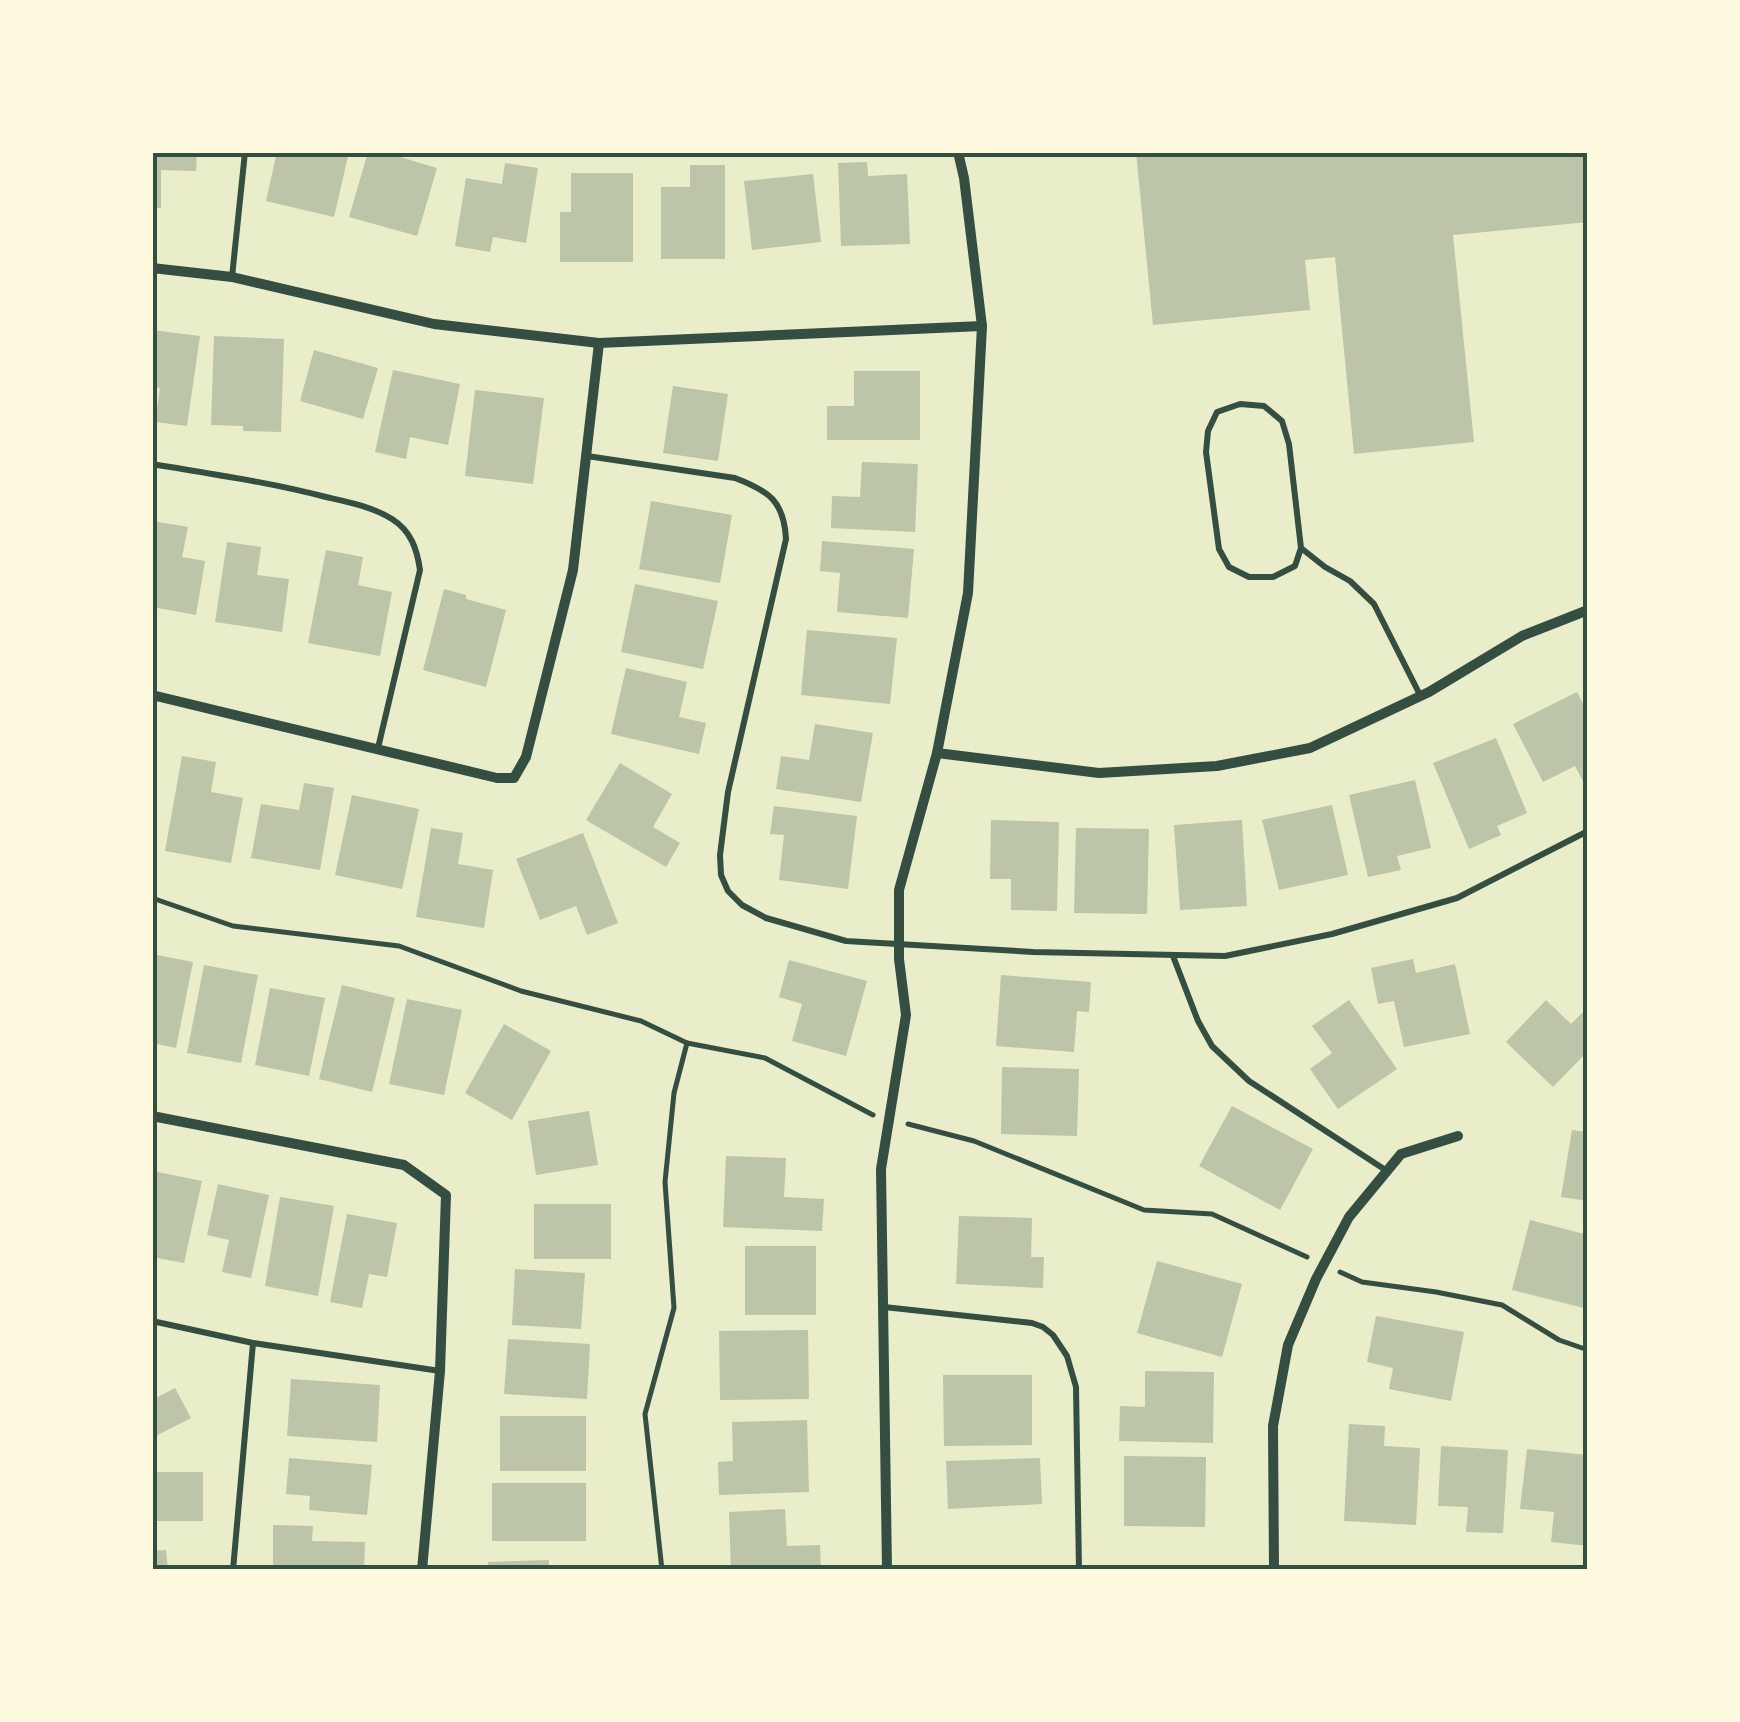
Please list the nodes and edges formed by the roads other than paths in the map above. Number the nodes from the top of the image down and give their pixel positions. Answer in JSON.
{"nodes":[{"id":1,"x":245,"y":152,"type":"edge"},
{"id":2,"x":958,"y":152,"type":"edge"},
{"id":3,"x":152,"y":268,"type":"edge"},
{"id":4,"x":232,"y":277,"type":"junction"},
{"id":5,"x":982,"y":326,"type":"junction"},
{"id":6,"x":599,"y":343,"type":"junction"},
{"id":7,"x":586,"y":456,"type":"junction"},
{"id":8,"x":152,"y":464,"type":"edge"},
{"id":9,"x":1301,"y":548,"type":"junction"},
{"id":10,"x":1588,"y":610,"type":"edge"},
{"id":11,"x":152,"y":695,"type":"edge"},
{"id":12,"x":1420,"y":696,"type":"junction"},
{"id":13,"x":378,"y":750,"type":"junction"},
{"id":14,"x":936,"y":753,"type":"junction"},
{"id":15,"x":1588,"y":831,"type":"edge"},
{"id":16,"x":899,"y":945,"type":"junction"},
{"id":17,"x":1173,"y":955,"type":"junction"},
{"id":18,"x":152,"y":1116,"type":"edge"},
{"id":19,"x":1458,"y":1136,"type":"dead end"},
{"id":20,"x":1387,"y":1171,"type":"junction"},
{"id":21,"x":882,"y":1307,"type":"junction"},
{"id":22,"x":152,"y":1321,"type":"edge"},
{"id":23,"x":253,"y":1343,"type":"junction"},
{"id":24,"x":440,"y":1371,"type":"junction"},
{"id":25,"x":233,"y":1570,"type":"edge"},
{"id":26,"x":422,"y":1570,"type":"edge"},
{"id":27,"x":886,"y":1570,"type":"edge"},
{"id":28,"x":1079,"y":1570,"type":"edge"},
{"id":29,"x":1274,"y":1570,"type":"edge"}],
"edges":[{"from":1,"to":4,"type":"lane"},
{"from":2,"to":5,"type":"street"},
{"from":3,"to":4,"type":"street"},
{"from":4,"to":6,"type":"street"},
{"from":5,"to":6,"type":"street"},
{"from":5,"to":14,"type":"street"},
{"from":6,"to":7,"type":"street"},
{"from":7,"to":13,"type":"street"},
{"from":7,"to":16,"type":"lane"},
{"from":8,"to":13,"type":"lane"},
{"from":9,"to":9,"type":"lane"},
{"from":9,"to":12,"type":"lane"},
{"from":10,"to":12,"type":"street"},
{"from":11,"to":13,"type":"street"},
{"from":12,"to":14,"type":"street"},
{"from":14,"to":16,"type":"street"},
{"from":15,"to":17,"type":"lane"},
{"from":16,"to":17,"type":"lane"},
{"from":16,"to":21,"type":"street"},
{"from":17,"to":20,"type":"lane"},
{"from":18,"to":24,"type":"street"},
{"from":19,"to":20,"type":"street"},
{"from":20,"to":29,"type":"street"},
{"from":21,"to":27,"type":"street"},
{"from":21,"to":28,"type":"lane"},
{"from":22,"to":23,"type":"lane"},
{"from":23,"to":24,"type":"lane"},
{"from":23,"to":25,"type":"lane"},
{"from":24,"to":26,"type":"street"}]}
